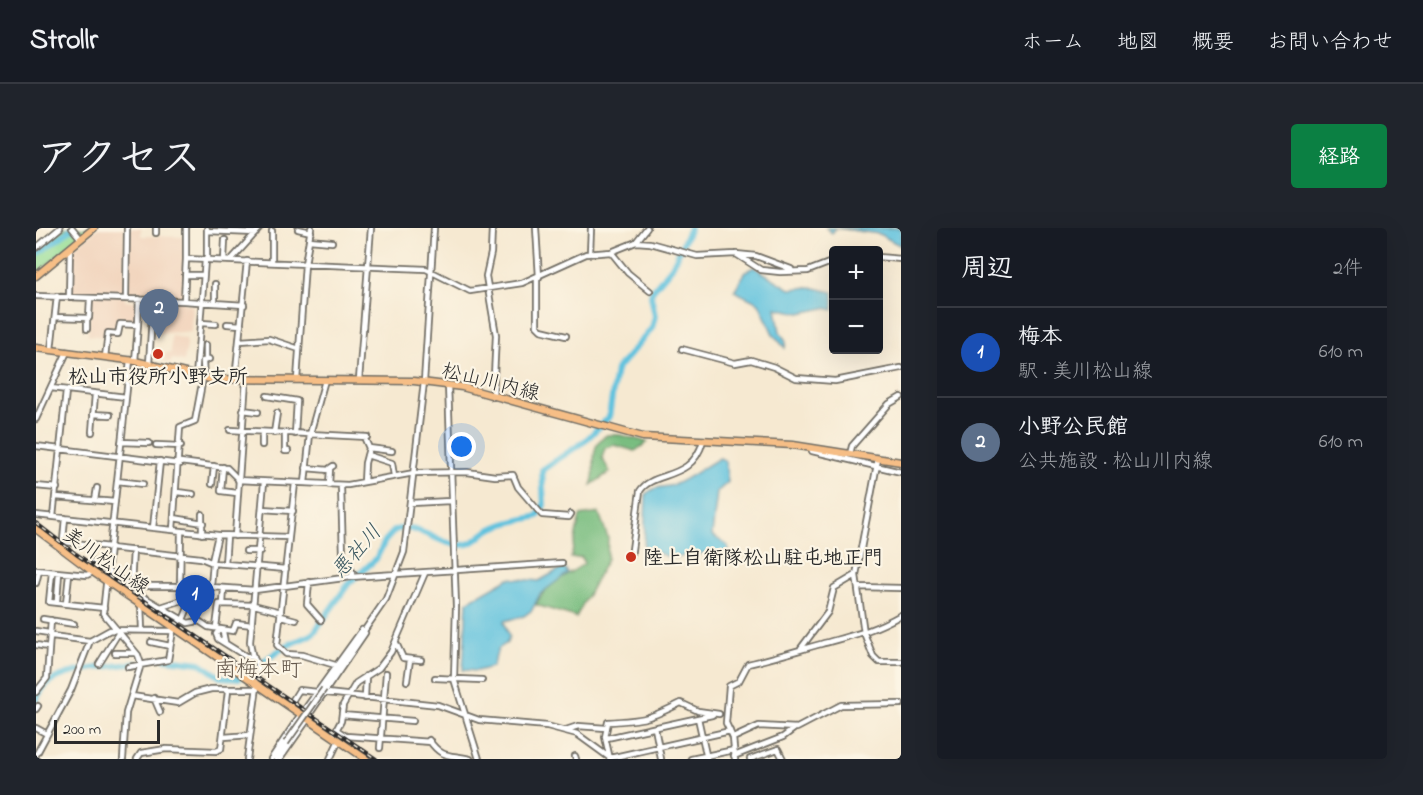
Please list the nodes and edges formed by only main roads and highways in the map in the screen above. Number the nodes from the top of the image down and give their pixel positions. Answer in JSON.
{"nodes":[{"id":1,"x":94,"y":228,"type":"edge"},
{"id":2,"x":36,"y":276,"type":"edge"},
{"id":3,"x":36,"y":348,"type":"edge"},
{"id":4,"x":901,"y":462,"type":"edge"},
{"id":5,"x":37,"y":533,"type":"edge"},
{"id":6,"x":366,"y":759,"type":"edge"}],
"edges":[{"from":1,"to":2,"type":"main road"},
{"from":3,"to":4,"type":"main road","name":"松山川内線"},
{"from":5,"to":6,"type":"main road","name":"美川松山線"}]}
